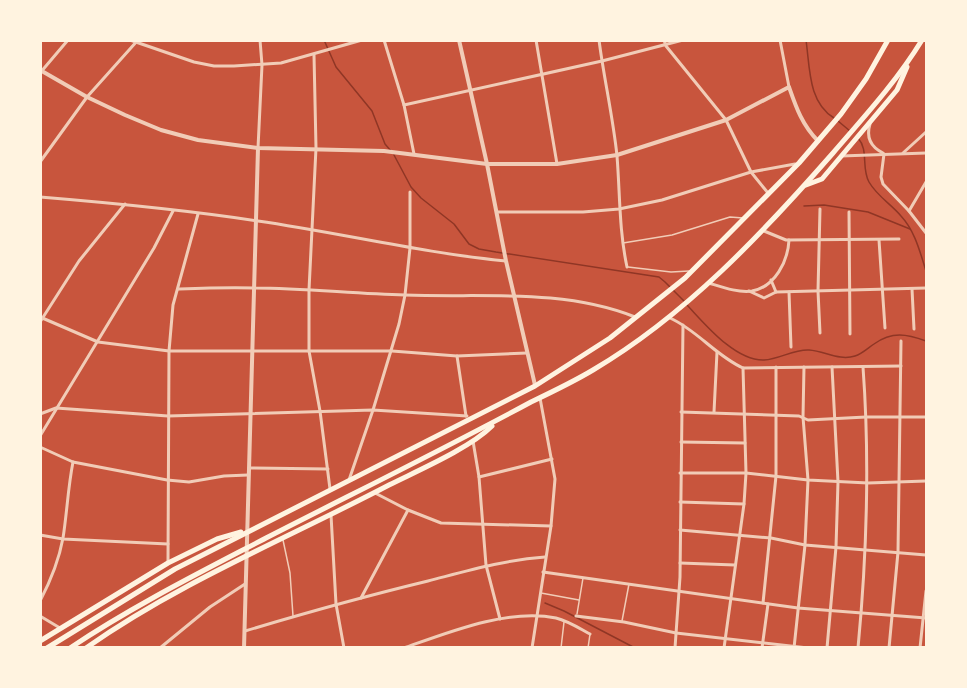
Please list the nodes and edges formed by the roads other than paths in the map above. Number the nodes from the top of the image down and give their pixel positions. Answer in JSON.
{"nodes":[{"id":1,"x":68,"y":40,"type":"edge"},
{"id":2,"x":130,"y":40,"type":"edge"},
{"id":3,"x":260,"y":40,"type":"edge"},
{"id":4,"x":362,"y":40,"type":"edge"},
{"id":5,"x":384,"y":40,"type":"edge"},
{"id":6,"x":459,"y":40,"type":"edge"},
{"id":7,"x":536,"y":40,"type":"edge"},
{"id":8,"x":599,"y":40,"type":"edge"},
{"id":9,"x":664,"y":40,"type":"edge"},
{"id":10,"x":683,"y":40,"type":"edge"},
{"id":11,"x":780,"y":40,"type":"edge"},
{"id":12,"x":888,"y":40,"type":"edge"},
{"id":13,"x":922,"y":40,"type":"edge"},
{"id":14,"x":136,"y":42,"type":"edge"},
{"id":15,"x":666,"y":46,"type":"junction"},
{"id":16,"x":314,"y":55,"type":"junction"},
{"id":17,"x":602,"y":61,"type":"junction"},
{"id":18,"x":909,"y":61,"type":"junction"},
{"id":19,"x":262,"y":65,"type":"junction"},
{"id":20,"x":41,"y":71,"type":"edge"},
{"id":21,"x":543,"y":74,"type":"junction"},
{"id":22,"x":789,"y":87,"type":"junction"},
{"id":23,"x":470,"y":90,"type":"junction"},
{"id":24,"x":87,"y":97,"type":"junction"},
{"id":25,"x":404,"y":105,"type":"junction"},
{"id":26,"x":873,"y":119,"type":"junction"},
{"id":27,"x":726,"y":120,"type":"junction"},
{"id":28,"x":927,"y":132,"type":"edge"},
{"id":29,"x":819,"y":141,"type":"junction"},
{"id":30,"x":258,"y":148,"type":"junction"},
{"id":31,"x":316,"y":148,"type":"junction"},
{"id":32,"x":927,"y":153,"type":"edge"},
{"id":33,"x":414,"y":154,"type":"junction"},
{"id":34,"x":884,"y":154,"type":"junction"},
{"id":35,"x":903,"y":154,"type":"junction"},
{"id":36,"x":616,"y":155,"type":"junction"},
{"id":37,"x":841,"y":156,"type":"junction"},
{"id":38,"x":40,"y":162,"type":"edge"},
{"id":39,"x":799,"y":163,"type":"junction"},
{"id":40,"x":557,"y":164,"type":"junction"},
{"id":41,"x":488,"y":165,"type":"junction"},
{"id":42,"x":751,"y":172,"type":"junction"},
{"id":43,"x":927,"y":183,"type":"edge"},
{"id":44,"x":804,"y":186,"type":"junction"},
{"id":45,"x":410,"y":192,"type":"dead end"},
{"id":46,"x":769,"y":195,"type":"junction"},
{"id":47,"x":40,"y":197,"type":"edge"},
{"id":48,"x":125,"y":204,"type":"junction"},
{"id":49,"x":619,"y":209,"type":"junction"},
{"id":50,"x":820,"y":209,"type":"dead end"},
{"id":51,"x":172,"y":211,"type":"junction"},
{"id":52,"x":909,"y":211,"type":"junction"},
{"id":53,"x":497,"y":212,"type":"junction"},
{"id":54,"x":849,"y":212,"type":"dead end"},
{"id":55,"x":198,"y":214,"type":"junction"},
{"id":56,"x":747,"y":218,"type":"junction"},
{"id":57,"x":257,"y":220,"type":"junction"},
{"id":58,"x":311,"y":230,"type":"junction"},
{"id":59,"x":764,"y":231,"type":"junction"},
{"id":60,"x":927,"y":233,"type":"edge"},
{"id":61,"x":819,"y":239,"type":"junction"},
{"id":62,"x":899,"y":239,"type":"dead end"},
{"id":63,"x":789,"y":240,"type":"junction"},
{"id":64,"x":849,"y":240,"type":"junction"},
{"id":65,"x":879,"y":240,"type":"junction"},
{"id":66,"x":622,"y":243,"type":"junction"},
{"id":67,"x":410,"y":248,"type":"junction"},
{"id":68,"x":506,"y":260,"type":"junction"},
{"id":69,"x":627,"y":267,"type":"joint"},
{"id":70,"x":693,"y":271,"type":"junction"},
{"id":71,"x":771,"y":280,"type":"junction"},
{"id":72,"x":708,"y":283,"type":"junction"},
{"id":73,"x":254,"y":288,"type":"junction"},
{"id":74,"x":912,"y":288,"type":"junction"},
{"id":75,"x":927,"y":288,"type":"edge"},
{"id":76,"x":178,"y":289,"type":"junction"},
{"id":77,"x":851,"y":289,"type":"junction"},
{"id":78,"x":309,"y":290,"type":"junction"},
{"id":79,"x":882,"y":290,"type":"junction"},
{"id":80,"x":749,"y":291,"type":"junction"},
{"id":81,"x":789,"y":291,"type":"junction"},
{"id":82,"x":818,"y":291,"type":"junction"},
{"id":83,"x":776,"y":292,"type":"junction"},
{"id":84,"x":405,"y":295,"type":"junction"},
{"id":85,"x":515,"y":296,"type":"junction"},
{"id":86,"x":675,"y":311,"type":"junction"},
{"id":87,"x":42,"y":317,"type":"edge"},
{"id":88,"x":668,"y":317,"type":"junction"},
{"id":89,"x":636,"y":318,"type":"junction"},
{"id":90,"x":40,"y":322,"type":"edge"},
{"id":91,"x":681,"y":324,"type":"junction"},
{"id":92,"x":885,"y":328,"type":"dead end"},
{"id":93,"x":914,"y":329,"type":"dead end"},
{"id":94,"x":820,"y":333,"type":"dead end"},
{"id":95,"x":850,"y":334,"type":"dead end"},
{"id":96,"x":901,"y":341,"type":"dead end"},
{"id":97,"x":98,"y":342,"type":"junction"},
{"id":98,"x":791,"y":347,"type":"dead end"},
{"id":99,"x":169,"y":351,"type":"junction"},
{"id":100,"x":252,"y":351,"type":"junction"},
{"id":101,"x":309,"y":351,"type":"junction"},
{"id":102,"x":392,"y":351,"type":"junction"},
{"id":103,"x":717,"y":352,"type":"junction"},
{"id":104,"x":529,"y":353,"type":"junction"},
{"id":105,"x":457,"y":356,"type":"junction"},
{"id":106,"x":901,"y":366,"type":"junction"},
{"id":107,"x":776,"y":367,"type":"junction"},
{"id":108,"x":804,"y":367,"type":"junction"},
{"id":109,"x":832,"y":367,"type":"junction"},
{"id":110,"x":863,"y":367,"type":"junction"},
{"id":111,"x":743,"y":368,"type":"junction"},
{"id":112,"x":535,"y":386,"type":"junction"},
{"id":113,"x":540,"y":398,"type":"junction"},
{"id":114,"x":56,"y":408,"type":"junction"},
{"id":115,"x":374,"y":410,"type":"junction"},
{"id":116,"x":320,"y":411,"type":"junction"},
{"id":117,"x":681,"y":412,"type":"junction"},
{"id":118,"x":714,"y":412,"type":"junction"},
{"id":119,"x":744,"y":413,"type":"junction"},
{"id":120,"x":40,"y":414,"type":"edge"},
{"id":121,"x":249,"y":414,"type":"junction"},
{"id":122,"x":775,"y":414,"type":"junction"},
{"id":123,"x":168,"y":416,"type":"junction"},
{"id":124,"x":803,"y":417,"type":"junction"},
{"id":125,"x":866,"y":417,"type":"junction"},
{"id":126,"x":898,"y":417,"type":"junction"},
{"id":127,"x":927,"y":417,"type":"edge"},
{"id":128,"x":467,"y":418,"type":"junction"},
{"id":129,"x":836,"y":419,"type":"junction"},
{"id":130,"x":494,"y":423,"type":"junction"},
{"id":131,"x":40,"y":435,"type":"edge"},
{"id":132,"x":472,"y":441,"type":"junction"},
{"id":133,"x":681,"y":442,"type":"junction"},
{"id":134,"x":745,"y":443,"type":"junction"},
{"id":135,"x":40,"y":447,"type":"edge"},
{"id":136,"x":552,"y":459,"type":"junction"},
{"id":137,"x":73,"y":462,"type":"junction"},
{"id":138,"x":249,"y":468,"type":"junction"},
{"id":139,"x":328,"y":469,"type":"junction"},
{"id":140,"x":680,"y":473,"type":"junction"},
{"id":141,"x":746,"y":473,"type":"junction"},
{"id":142,"x":248,"y":476,"type":"junction"},
{"id":143,"x":776,"y":476,"type":"junction"},
{"id":144,"x":479,"y":477,"type":"junction"},
{"id":145,"x":167,"y":480,"type":"junction"},
{"id":146,"x":349,"y":480,"type":"junction"},
{"id":147,"x":808,"y":480,"type":"junction"},
{"id":148,"x":927,"y":481,"type":"edge"},
{"id":149,"x":838,"y":482,"type":"junction"},
{"id":150,"x":898,"y":482,"type":"junction"},
{"id":151,"x":868,"y":483,"type":"junction"},
{"id":152,"x":330,"y":490,"type":"junction"},
{"id":153,"x":375,"y":493,"type":"junction"},
{"id":154,"x":680,"y":502,"type":"junction"},
{"id":155,"x":744,"y":504,"type":"junction"},
{"id":156,"x":408,"y":510,"type":"junction"},
{"id":157,"x":331,"y":515,"type":"junction"},
{"id":158,"x":482,"y":523,"type":"junction"},
{"id":159,"x":551,"y":526,"type":"junction"},
{"id":160,"x":249,"y":530,"type":"junction"},
{"id":161,"x":680,"y":531,"type":"junction"},
{"id":162,"x":40,"y":535,"type":"edge"},
{"id":163,"x":739,"y":535,"type":"junction"},
{"id":164,"x":771,"y":538,"type":"junction"},
{"id":165,"x":63,"y":539,"type":"junction"},
{"id":166,"x":283,"y":539,"type":"junction"},
{"id":167,"x":168,"y":544,"type":"junction"},
{"id":168,"x":805,"y":545,"type":"junction"},
{"id":169,"x":836,"y":547,"type":"junction"},
{"id":170,"x":247,"y":548,"type":"junction"},
{"id":171,"x":866,"y":550,"type":"junction"},
{"id":172,"x":897,"y":552,"type":"junction"},
{"id":173,"x":927,"y":555,"type":"edge"},
{"id":174,"x":247,"y":556,"type":"junction"},
{"id":175,"x":545,"y":557,"type":"junction"},
{"id":176,"x":168,"y":563,"type":"junction"},
{"id":177,"x":680,"y":563,"type":"junction"},
{"id":178,"x":486,"y":565,"type":"junction"},
{"id":179,"x":735,"y":566,"type":"junction"},
{"id":180,"x":543,"y":572,"type":"junction"},
{"id":181,"x":583,"y":577,"type":"junction"},
{"id":182,"x":629,"y":583,"type":"junction"},
{"id":183,"x":247,"y":584,"type":"junction"},
{"id":184,"x":679,"y":591,"type":"junction"},
{"id":185,"x":927,"y":591,"type":"edge"},
{"id":186,"x":540,"y":593,"type":"junction"},
{"id":187,"x":362,"y":598,"type":"junction"},
{"id":188,"x":731,"y":599,"type":"junction"},
{"id":189,"x":579,"y":600,"type":"junction"},
{"id":190,"x":40,"y":601,"type":"edge"},
{"id":191,"x":763,"y":603,"type":"junction"},
{"id":192,"x":336,"y":604,"type":"junction"},
{"id":193,"x":768,"y":604,"type":"junction"},
{"id":194,"x":798,"y":608,"type":"junction"},
{"id":195,"x":830,"y":611,"type":"junction"},
{"id":196,"x":861,"y":612,"type":"junction"},
{"id":197,"x":537,"y":615,"type":"junction"},
{"id":198,"x":40,"y":616,"type":"edge"},
{"id":199,"x":576,"y":616,"type":"joint"},
{"id":200,"x":892,"y":616,"type":"junction"},
{"id":201,"x":292,"y":617,"type":"junction"},
{"id":202,"x":925,"y":618,"type":"edge"},
{"id":203,"x":500,"y":619,"type":"junction"},
{"id":204,"x":564,"y":621,"type":"junction"},
{"id":205,"x":622,"y":622,"type":"junction"},
{"id":206,"x":60,"y":628,"type":"junction"},
{"id":207,"x":245,"y":631,"type":"junction"},
{"id":208,"x":590,"y":633,"type":"joint"},
{"id":209,"x":676,"y":633,"type":"junction"},
{"id":210,"x":726,"y":638,"type":"junction"},
{"id":211,"x":40,"y":641,"type":"edge"},
{"id":212,"x":94,"y":642,"type":"junction"},
{"id":213,"x":763,"y":643,"type":"junction"},
{"id":214,"x":794,"y":647,"type":"edge"},
{"id":215,"x":47,"y":648,"type":"edge"},
{"id":216,"x":70,"y":648,"type":"edge"},
{"id":217,"x":86,"y":648,"type":"edge"},
{"id":218,"x":100,"y":648,"type":"edge"},
{"id":219,"x":160,"y":648,"type":"edge"},
{"id":220,"x":244,"y":648,"type":"edge"},
{"id":221,"x":344,"y":648,"type":"edge"},
{"id":222,"x":404,"y":648,"type":"edge"},
{"id":223,"x":532,"y":648,"type":"edge"},
{"id":224,"x":561,"y":648,"type":"edge"},
{"id":225,"x":588,"y":648,"type":"edge"},
{"id":226,"x":675,"y":648,"type":"edge"},
{"id":227,"x":724,"y":648,"type":"edge"},
{"id":228,"x":762,"y":648,"type":"edge"},
{"id":229,"x":808,"y":648,"type":"edge"},
{"id":230,"x":827,"y":648,"type":"edge"},
{"id":231,"x":858,"y":648,"type":"edge"},
{"id":232,"x":889,"y":648,"type":"edge"},
{"id":233,"x":920,"y":648,"type":"edge"}],
"edges":[{"from":1,"to":20,"type":"street"},
{"from":2,"to":14,"type":"street"},
{"from":3,"to":19,"type":"street"},
{"from":4,"to":16,"type":"street"},
{"from":5,"to":25,"type":"street"},
{"from":6,"to":23,"type":"street"},
{"from":7,"to":21,"type":"street"},
{"from":8,"to":17,"type":"street"},
{"from":9,"to":15,"type":"street"},
{"from":10,"to":15,"type":"street"},
{"from":11,"to":22,"type":"street"},
{"from":12,"to":29,"type":"highway"},
{"from":13,"to":18,"type":"highway"},
{"from":14,"to":19,"type":"street"},
{"from":14,"to":24,"type":"street"},
{"from":15,"to":17,"type":"street"},
{"from":15,"to":27,"type":"street"},
{"from":16,"to":19,"type":"street"},
{"from":16,"to":31,"type":"street"},
{"from":17,"to":21,"type":"street"},
{"from":17,"to":36,"type":"street"},
{"from":18,"to":26,"type":"highway"},
{"from":18,"to":44,"type":"highway"},
{"from":19,"to":30,"type":"street"},
{"from":20,"to":24,"type":"street"},
{"from":21,"to":23,"type":"street"},
{"from":21,"to":40,"type":"street"},
{"from":22,"to":27,"type":"street"},
{"from":22,"to":29,"type":"street"},
{"from":23,"to":25,"type":"street"},
{"from":23,"to":41,"type":"street"},
{"from":24,"to":30,"type":"street"},
{"from":24,"to":38,"type":"street"},
{"from":25,"to":33,"type":"street"},
{"from":26,"to":34,"type":"street"},
{"from":26,"to":37,"type":"highway"},
{"from":27,"to":36,"type":"street"},
{"from":27,"to":42,"type":"street"},
{"from":28,"to":35,"type":"street"},
{"from":29,"to":39,"type":"highway"},
{"from":30,"to":31,"type":"street"},
{"from":30,"to":57,"type":"street"},
{"from":31,"to":33,"type":"street"},
{"from":31,"to":58,"type":"street"},
{"from":32,"to":35,"type":"street"},
{"from":33,"to":41,"type":"street"},
{"from":34,"to":35,"type":"street"},
{"from":34,"to":37,"type":"street"},
{"from":34,"to":52,"type":"street"},
{"from":36,"to":40,"type":"street"},
{"from":36,"to":49,"type":"street"},
{"from":37,"to":44,"type":"highway"},
{"from":39,"to":42,"type":"street"},
{"from":39,"to":46,"type":"highway"},
{"from":40,"to":41,"type":"street"},
{"from":41,"to":53,"type":"street"},
{"from":42,"to":46,"type":"street"},
{"from":42,"to":49,"type":"street"},
{"from":43,"to":52,"type":"street"},
{"from":44,"to":59,"type":"highway"},
{"from":45,"to":67,"type":"street"},
{"from":46,"to":56,"type":"highway"},
{"from":47,"to":48,"type":"street"},
{"from":48,"to":51,"type":"street"},
{"from":48,"to":87,"type":"street"},
{"from":49,"to":53,"type":"street"},
{"from":49,"to":66,"type":"street"},
{"from":50,"to":61,"type":"street"},
{"from":51,"to":55,"type":"street"},
{"from":51,"to":97,"type":"street"},
{"from":52,"to":60,"type":"street"},
{"from":53,"to":68,"type":"street"},
{"from":54,"to":64,"type":"street"},
{"from":55,"to":57,"type":"street"},
{"from":55,"to":76,"type":"street"},
{"from":56,"to":66,"type":"lane"},
{"from":56,"to":70,"type":"highway"},
{"from":57,"to":58,"type":"street"},
{"from":57,"to":73,"type":"street"},
{"from":58,"to":67,"type":"street"},
{"from":58,"to":78,"type":"street"},
{"from":59,"to":63,"type":"street"},
{"from":59,"to":72,"type":"highway"},
{"from":61,"to":63,"type":"street"},
{"from":61,"to":64,"type":"street"},
{"from":61,"to":82,"type":"street"},
{"from":62,"to":65,"type":"street"},
{"from":63,"to":71,"type":"street"},
{"from":64,"to":65,"type":"street"},
{"from":64,"to":77,"type":"street"},
{"from":65,"to":79,"type":"street"},
{"from":66,"to":69,"type":"street"},
{"from":67,"to":68,"type":"street"},
{"from":67,"to":84,"type":"street"},
{"from":68,"to":85,"type":"street"},
{"from":69,"to":70,"type":"lane"},
{"from":70,"to":89,"type":"highway"},
{"from":71,"to":80,"type":"street"},
{"from":71,"to":83,"type":"street"},
{"from":72,"to":80,"type":"street"},
{"from":72,"to":86,"type":"highway"},
{"from":73,"to":76,"type":"street"},
{"from":73,"to":78,"type":"street"},
{"from":73,"to":100,"type":"street"},
{"from":74,"to":75,"type":"street"},
{"from":74,"to":79,"type":"street"},
{"from":74,"to":93,"type":"street"},
{"from":76,"to":99,"type":"street"},
{"from":77,"to":79,"type":"street"},
{"from":77,"to":82,"type":"street"},
{"from":77,"to":95,"type":"street"},
{"from":78,"to":84,"type":"street"},
{"from":78,"to":101,"type":"street"},
{"from":79,"to":92,"type":"street"},
{"from":80,"to":83,"type":"street"},
{"from":81,"to":82,"type":"street"},
{"from":81,"to":83,"type":"street"},
{"from":81,"to":98,"type":"street"},
{"from":82,"to":94,"type":"street"},
{"from":84,"to":85,"type":"street"},
{"from":84,"to":102,"type":"street"},
{"from":85,"to":89,"type":"street"},
{"from":85,"to":104,"type":"street"},
{"from":86,"to":88,"type":"highway"},
{"from":86,"to":91,"type":"street"},
{"from":87,"to":90,"type":"street"},
{"from":87,"to":97,"type":"street"},
{"from":88,"to":91,"type":"street"},
{"from":88,"to":113,"type":"highway"},
{"from":89,"to":112,"type":"highway"},
{"from":91,"to":103,"type":"street"},
{"from":91,"to":117,"type":"street"},
{"from":96,"to":106,"type":"street"},
{"from":97,"to":99,"type":"street"},
{"from":97,"to":114,"type":"street"},
{"from":99,"to":100,"type":"street"},
{"from":99,"to":123,"type":"street"},
{"from":100,"to":101,"type":"street"},
{"from":100,"to":121,"type":"street"},
{"from":101,"to":102,"type":"street"},
{"from":101,"to":116,"type":"street"},
{"from":102,"to":105,"type":"street"},
{"from":102,"to":115,"type":"street"},
{"from":103,"to":111,"type":"street"},
{"from":103,"to":118,"type":"street"},
{"from":104,"to":105,"type":"street"},
{"from":104,"to":112,"type":"street"},
{"from":105,"to":128,"type":"street"},
{"from":106,"to":110,"type":"street"},
{"from":106,"to":126,"type":"street"},
{"from":107,"to":108,"type":"street"},
{"from":107,"to":111,"type":"street"},
{"from":107,"to":122,"type":"street"},
{"from":108,"to":109,"type":"street"},
{"from":108,"to":124,"type":"street"},
{"from":109,"to":110,"type":"street"},
{"from":109,"to":129,"type":"street"},
{"from":110,"to":125,"type":"street"},
{"from":111,"to":119,"type":"street"},
{"from":112,"to":128,"type":"highway"},
{"from":113,"to":130,"type":"highway"},
{"from":113,"to":136,"type":"street"},
{"from":114,"to":120,"type":"street"},
{"from":114,"to":123,"type":"street"},
{"from":114,"to":131,"type":"street"},
{"from":115,"to":116,"type":"street"},
{"from":115,"to":128,"type":"street"},
{"from":115,"to":146,"type":"street"},
{"from":116,"to":121,"type":"street"},
{"from":116,"to":139,"type":"street"},
{"from":117,"to":118,"type":"street"},
{"from":117,"to":133,"type":"street"},
{"from":118,"to":119,"type":"street"},
{"from":119,"to":122,"type":"street"},
{"from":119,"to":134,"type":"street"},
{"from":121,"to":123,"type":"street"},
{"from":121,"to":138,"type":"street"},
{"from":122,"to":124,"type":"street"},
{"from":122,"to":143,"type":"street"},
{"from":123,"to":145,"type":"street"},
{"from":124,"to":129,"type":"street"},
{"from":124,"to":147,"type":"street"},
{"from":125,"to":126,"type":"street"},
{"from":125,"to":129,"type":"street"},
{"from":125,"to":151,"type":"street"},
{"from":126,"to":127,"type":"street"},
{"from":126,"to":150,"type":"street"},
{"from":128,"to":146,"type":"highway"},
{"from":129,"to":149,"type":"street"},
{"from":130,"to":132,"type":"highway"},
{"from":130,"to":170,"type":"highway"},
{"from":132,"to":144,"type":"street"},
{"from":132,"to":153,"type":"highway"},
{"from":133,"to":134,"type":"street"},
{"from":133,"to":140,"type":"street"},
{"from":134,"to":141,"type":"street"},
{"from":135,"to":137,"type":"street"},
{"from":136,"to":144,"type":"street"},
{"from":136,"to":159,"type":"street"},
{"from":137,"to":145,"type":"street"},
{"from":137,"to":165,"type":"street"},
{"from":138,"to":139,"type":"street"},
{"from":138,"to":142,"type":"street"},
{"from":139,"to":152,"type":"street"},
{"from":140,"to":141,"type":"street"},
{"from":140,"to":154,"type":"street"},
{"from":141,"to":143,"type":"street"},
{"from":141,"to":155,"type":"street"},
{"from":142,"to":145,"type":"street"},
{"from":142,"to":160,"type":"street"},
{"from":143,"to":147,"type":"street"},
{"from":143,"to":164,"type":"street"},
{"from":144,"to":158,"type":"street"},
{"from":145,"to":167,"type":"street"},
{"from":146,"to":152,"type":"highway"},
{"from":147,"to":149,"type":"street"},
{"from":147,"to":168,"type":"street"},
{"from":148,"to":150,"type":"street"},
{"from":149,"to":151,"type":"street"},
{"from":149,"to":169,"type":"street"},
{"from":150,"to":151,"type":"street"},
{"from":150,"to":172,"type":"street"},
{"from":151,"to":171,"type":"street"},
{"from":152,"to":160,"type":"highway"},
{"from":153,"to":156,"type":"street"},
{"from":153,"to":157,"type":"highway"},
{"from":154,"to":155,"type":"street"},
{"from":154,"to":161,"type":"street"},
{"from":155,"to":163,"type":"street"},
{"from":156,"to":158,"type":"street"},
{"from":156,"to":187,"type":"street"},
{"from":157,"to":166,"type":"highway"},
{"from":157,"to":192,"type":"street"},
{"from":158,"to":159,"type":"street"},
{"from":158,"to":178,"type":"street"},
{"from":159,"to":175,"type":"street"},
{"from":160,"to":170,"type":"street"},
{"from":160,"to":176,"type":"highway"},
{"from":160,"to":215,"type":"highway"},
{"from":161,"to":163,"type":"street"},
{"from":161,"to":177,"type":"street"},
{"from":162,"to":165,"type":"street"},
{"from":163,"to":164,"type":"street"},
{"from":163,"to":179,"type":"street"},
{"from":164,"to":168,"type":"street"},
{"from":164,"to":191,"type":"street"},
{"from":165,"to":167,"type":"street"},
{"from":165,"to":190,"type":"street"},
{"from":166,"to":174,"type":"highway"},
{"from":166,"to":201,"type":"lane"},
{"from":167,"to":176,"type":"street"},
{"from":168,"to":169,"type":"street"},
{"from":168,"to":194,"type":"street"},
{"from":169,"to":171,"type":"street"},
{"from":169,"to":195,"type":"street"},
{"from":170,"to":174,"type":"street"},
{"from":170,"to":216,"type":"highway"},
{"from":171,"to":172,"type":"street"},
{"from":171,"to":196,"type":"street"},
{"from":172,"to":173,"type":"street"},
{"from":172,"to":200,"type":"street"},
{"from":174,"to":183,"type":"street"},
{"from":174,"to":212,"type":"highway"},
{"from":175,"to":178,"type":"street"},
{"from":175,"to":180,"type":"street"},
{"from":176,"to":206,"type":"highway"},
{"from":177,"to":179,"type":"street"},
{"from":177,"to":184,"type":"street"},
{"from":178,"to":187,"type":"street"},
{"from":178,"to":203,"type":"street"},
{"from":179,"to":188,"type":"street"},
{"from":180,"to":181,"type":"street"},
{"from":180,"to":186,"type":"street"},
{"from":181,"to":182,"type":"street"},
{"from":181,"to":189,"type":"lane"},
{"from":182,"to":184,"type":"street"},
{"from":182,"to":205,"type":"lane"},
{"from":183,"to":207,"type":"street"},
{"from":183,"to":219,"type":"street"},
{"from":184,"to":188,"type":"street"},
{"from":184,"to":209,"type":"street"},
{"from":185,"to":202,"type":"street"},
{"from":186,"to":189,"type":"lane"},
{"from":186,"to":197,"type":"street"},
{"from":187,"to":192,"type":"street"},
{"from":188,"to":191,"type":"street"},
{"from":188,"to":210,"type":"street"},
{"from":189,"to":199,"type":"lane"},
{"from":191,"to":193,"type":"street"},
{"from":192,"to":201,"type":"street"},
{"from":192,"to":221,"type":"street"},
{"from":193,"to":194,"type":"street"},
{"from":193,"to":213,"type":"street"},
{"from":194,"to":195,"type":"street"},
{"from":194,"to":214,"type":"street"},
{"from":195,"to":196,"type":"street"},
{"from":195,"to":230,"type":"street"},
{"from":196,"to":200,"type":"street"},
{"from":196,"to":231,"type":"street"},
{"from":197,"to":203,"type":"street"},
{"from":197,"to":204,"type":"street"},
{"from":197,"to":223,"type":"street"},
{"from":198,"to":206,"type":"street"},
{"from":199,"to":205,"type":"street"},
{"from":200,"to":202,"type":"street"},
{"from":200,"to":232,"type":"street"},
{"from":201,"to":207,"type":"street"},
{"from":202,"to":233,"type":"street"},
{"from":203,"to":222,"type":"street"},
{"from":204,"to":208,"type":"street"},
{"from":204,"to":224,"type":"lane"},
{"from":205,"to":209,"type":"street"},
{"from":206,"to":211,"type":"highway"},
{"from":207,"to":220,"type":"street"},
{"from":208,"to":225,"type":"lane"},
{"from":209,"to":210,"type":"street"},
{"from":209,"to":226,"type":"street"},
{"from":210,"to":213,"type":"street"},
{"from":210,"to":227,"type":"street"},
{"from":212,"to":217,"type":"highway"},
{"from":212,"to":218,"type":"street"},
{"from":213,"to":214,"type":"street"},
{"from":213,"to":228,"type":"street"},
{"from":214,"to":229,"type":"street"}]}
